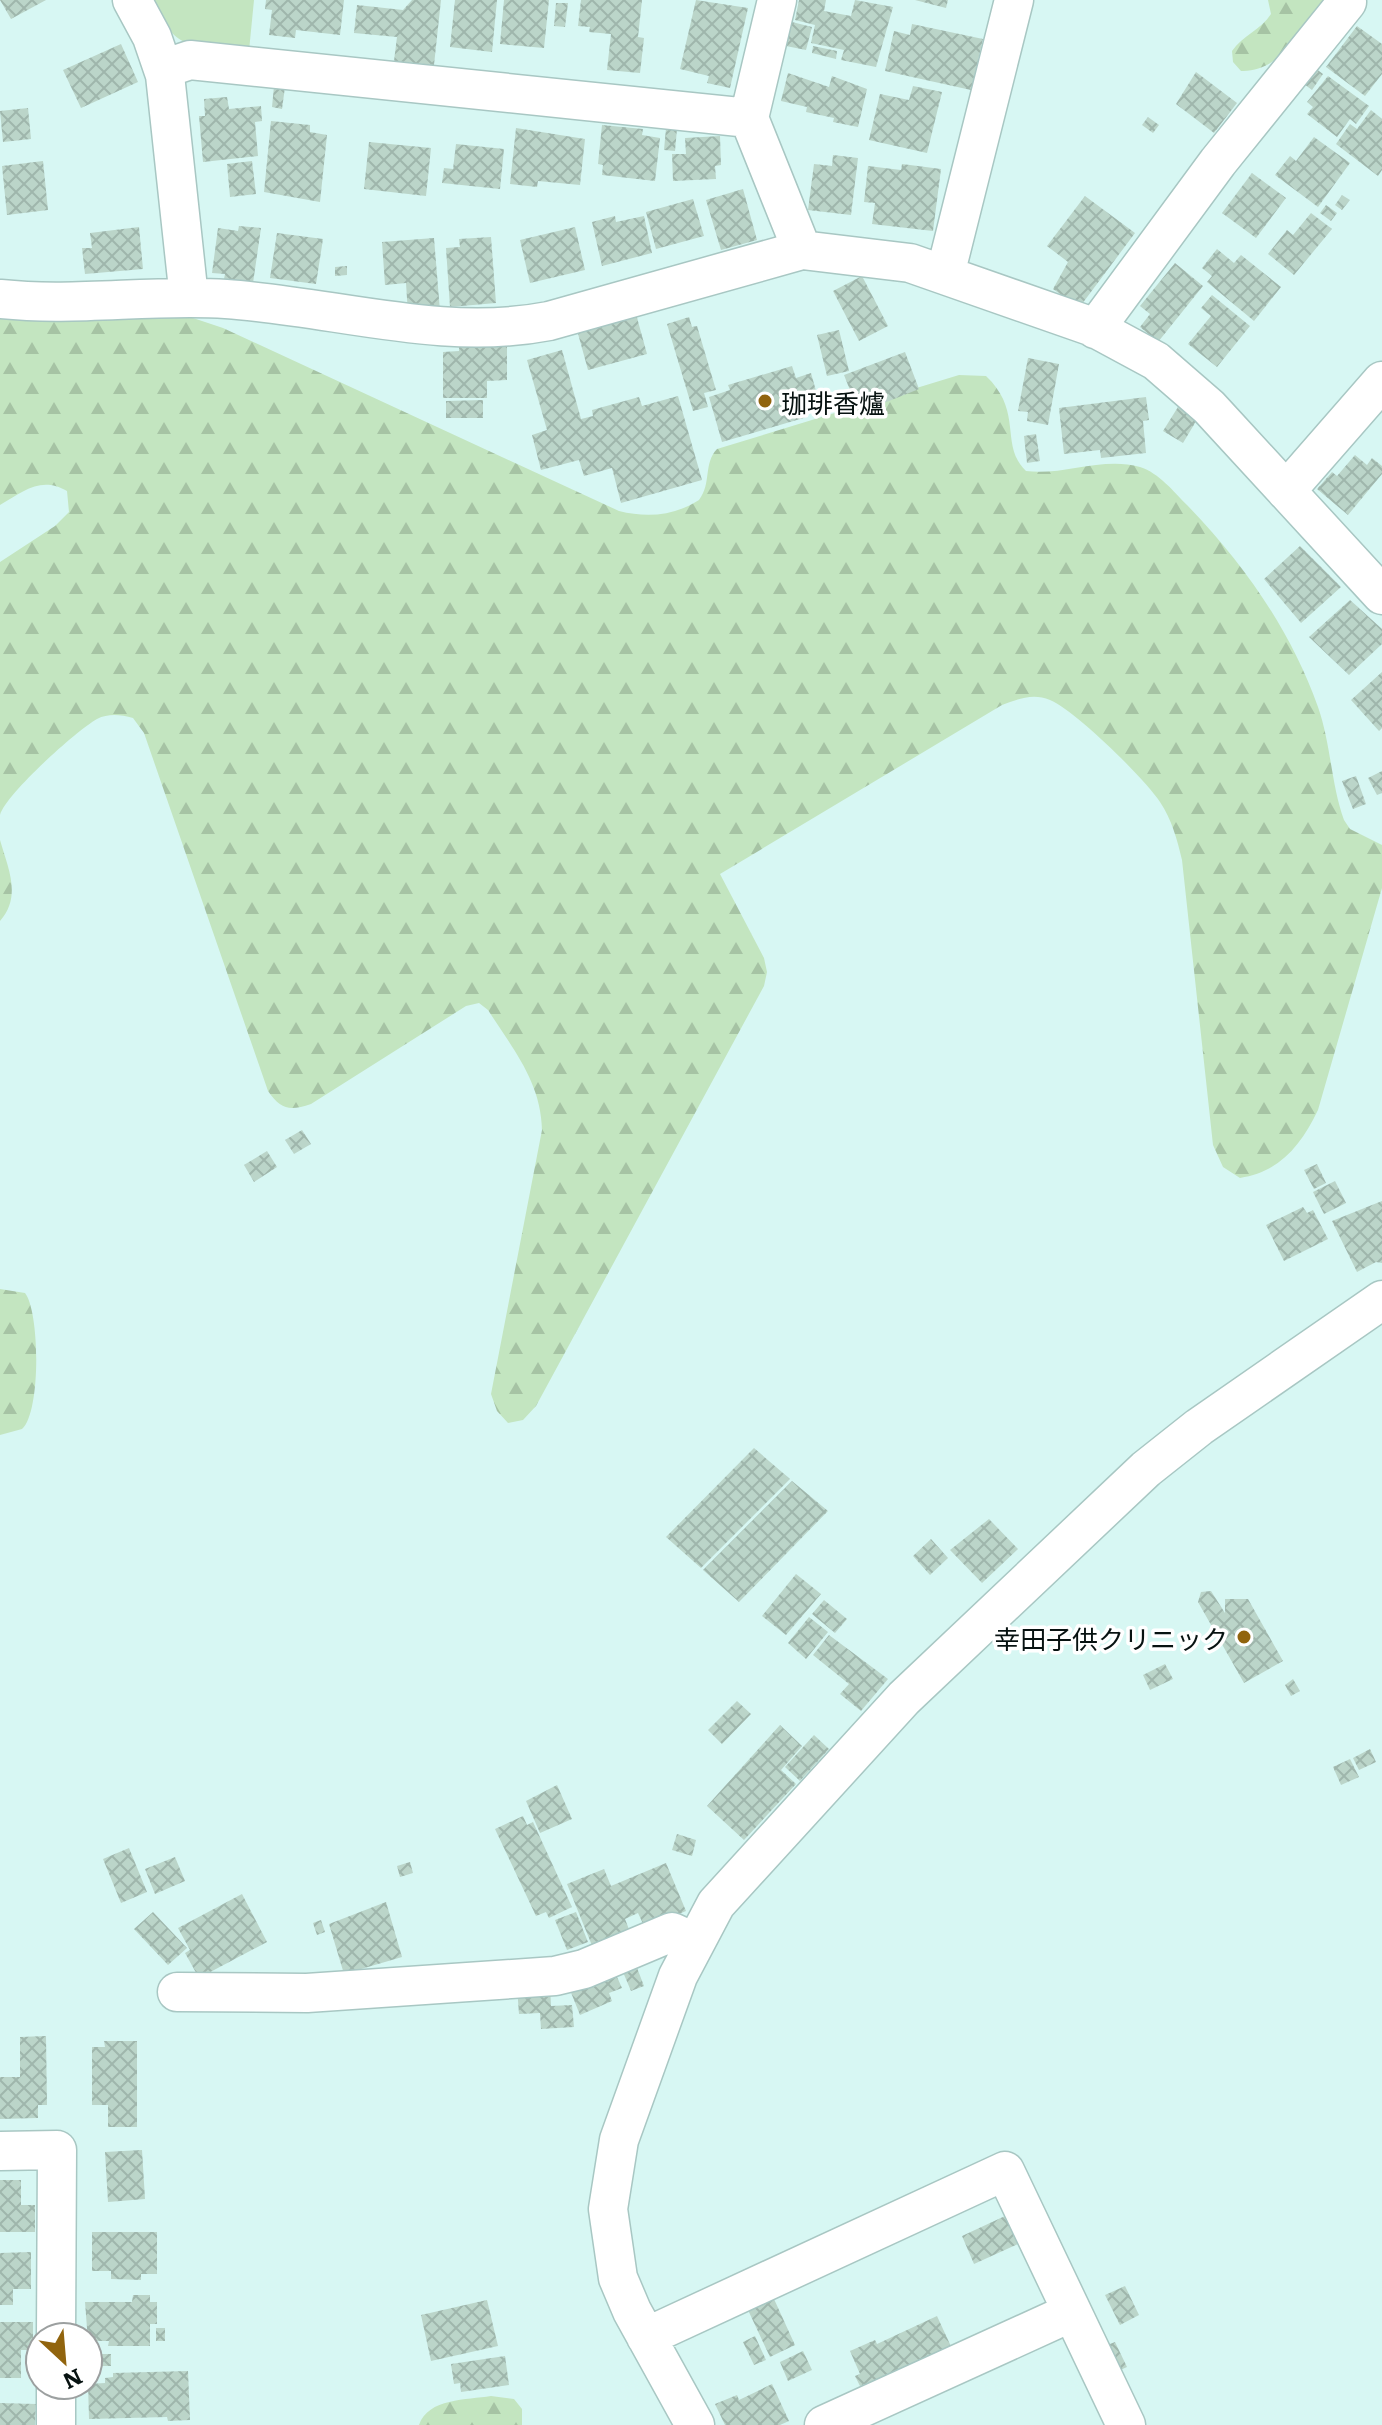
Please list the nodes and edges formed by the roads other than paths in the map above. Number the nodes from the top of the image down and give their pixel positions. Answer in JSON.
{"nodes":[{"id":1,"x":132,"y":0,"type":"edge"},
{"id":2,"x":777,"y":0,"type":"edge"},
{"id":3,"x":1014,"y":0,"type":"edge"},
{"id":4,"x":1347,"y":2,"type":"dead end"},
{"id":5,"x":163,"y":69,"type":"junction"},
{"id":6,"x":749,"y":118,"type":"junction"},
{"id":7,"x":802,"y":250,"type":"junction"},
{"id":8,"x":945,"y":275,"type":"junction"},
{"id":9,"x":189,"y":298,"type":"junction"},
{"id":10,"x":0,"y":299,"type":"edge"},
{"id":11,"x":1095,"y":329,"type":"junction"},
{"id":12,"x":1382,"y":381,"type":"edge"},
{"id":13,"x":1286,"y":491,"type":"junction"},
{"id":14,"x":1382,"y":595,"type":"edge"},
{"id":15,"x":1382,"y":1300,"type":"edge"},
{"id":16,"x":694,"y":1942,"type":"junction"},
{"id":17,"x":177,"y":1992,"type":"dead end"},
{"id":18,"x":0,"y":2151,"type":"edge"},
{"id":19,"x":1072,"y":2312,"type":"junction"},
{"id":20,"x":56,"y":2321,"type":"edge"},
{"id":21,"x":646,"y":2337,"type":"junction"},
{"id":22,"x":56,"y":2401,"type":"edge"},
{"id":23,"x":56,"y":2425,"type":"edge"},
{"id":24,"x":695,"y":2425,"type":"edge"},
{"id":25,"x":824,"y":2425,"type":"edge"},
{"id":26,"x":1126,"y":2425,"type":"edge"}],
"edges":[{"from":1,"to":5,"type":"street"},
{"from":2,"to":6,"type":"street"},
{"from":3,"to":8,"type":"street"},
{"from":4,"to":11,"type":"street"},
{"from":5,"to":6,"type":"street"},
{"from":5,"to":9,"type":"street"},
{"from":6,"to":7,"type":"street"},
{"from":7,"to":8,"type":"street"},
{"from":7,"to":9,"type":"street"},
{"from":8,"to":11,"type":"street"},
{"from":9,"to":10,"type":"street"},
{"from":11,"to":13,"type":"street"},
{"from":12,"to":13,"type":"street"},
{"from":13,"to":14,"type":"street"},
{"from":15,"to":16,"type":"street"},
{"from":16,"to":17,"type":"street"},
{"from":16,"to":21,"type":"street"},
{"from":18,"to":20,"type":"street"},
{"from":19,"to":21,"type":"street"},
{"from":19,"to":25,"type":"street"},
{"from":19,"to":26,"type":"street"},
{"from":21,"to":24,"type":"street"},
{"from":22,"to":23,"type":"street"}]}
